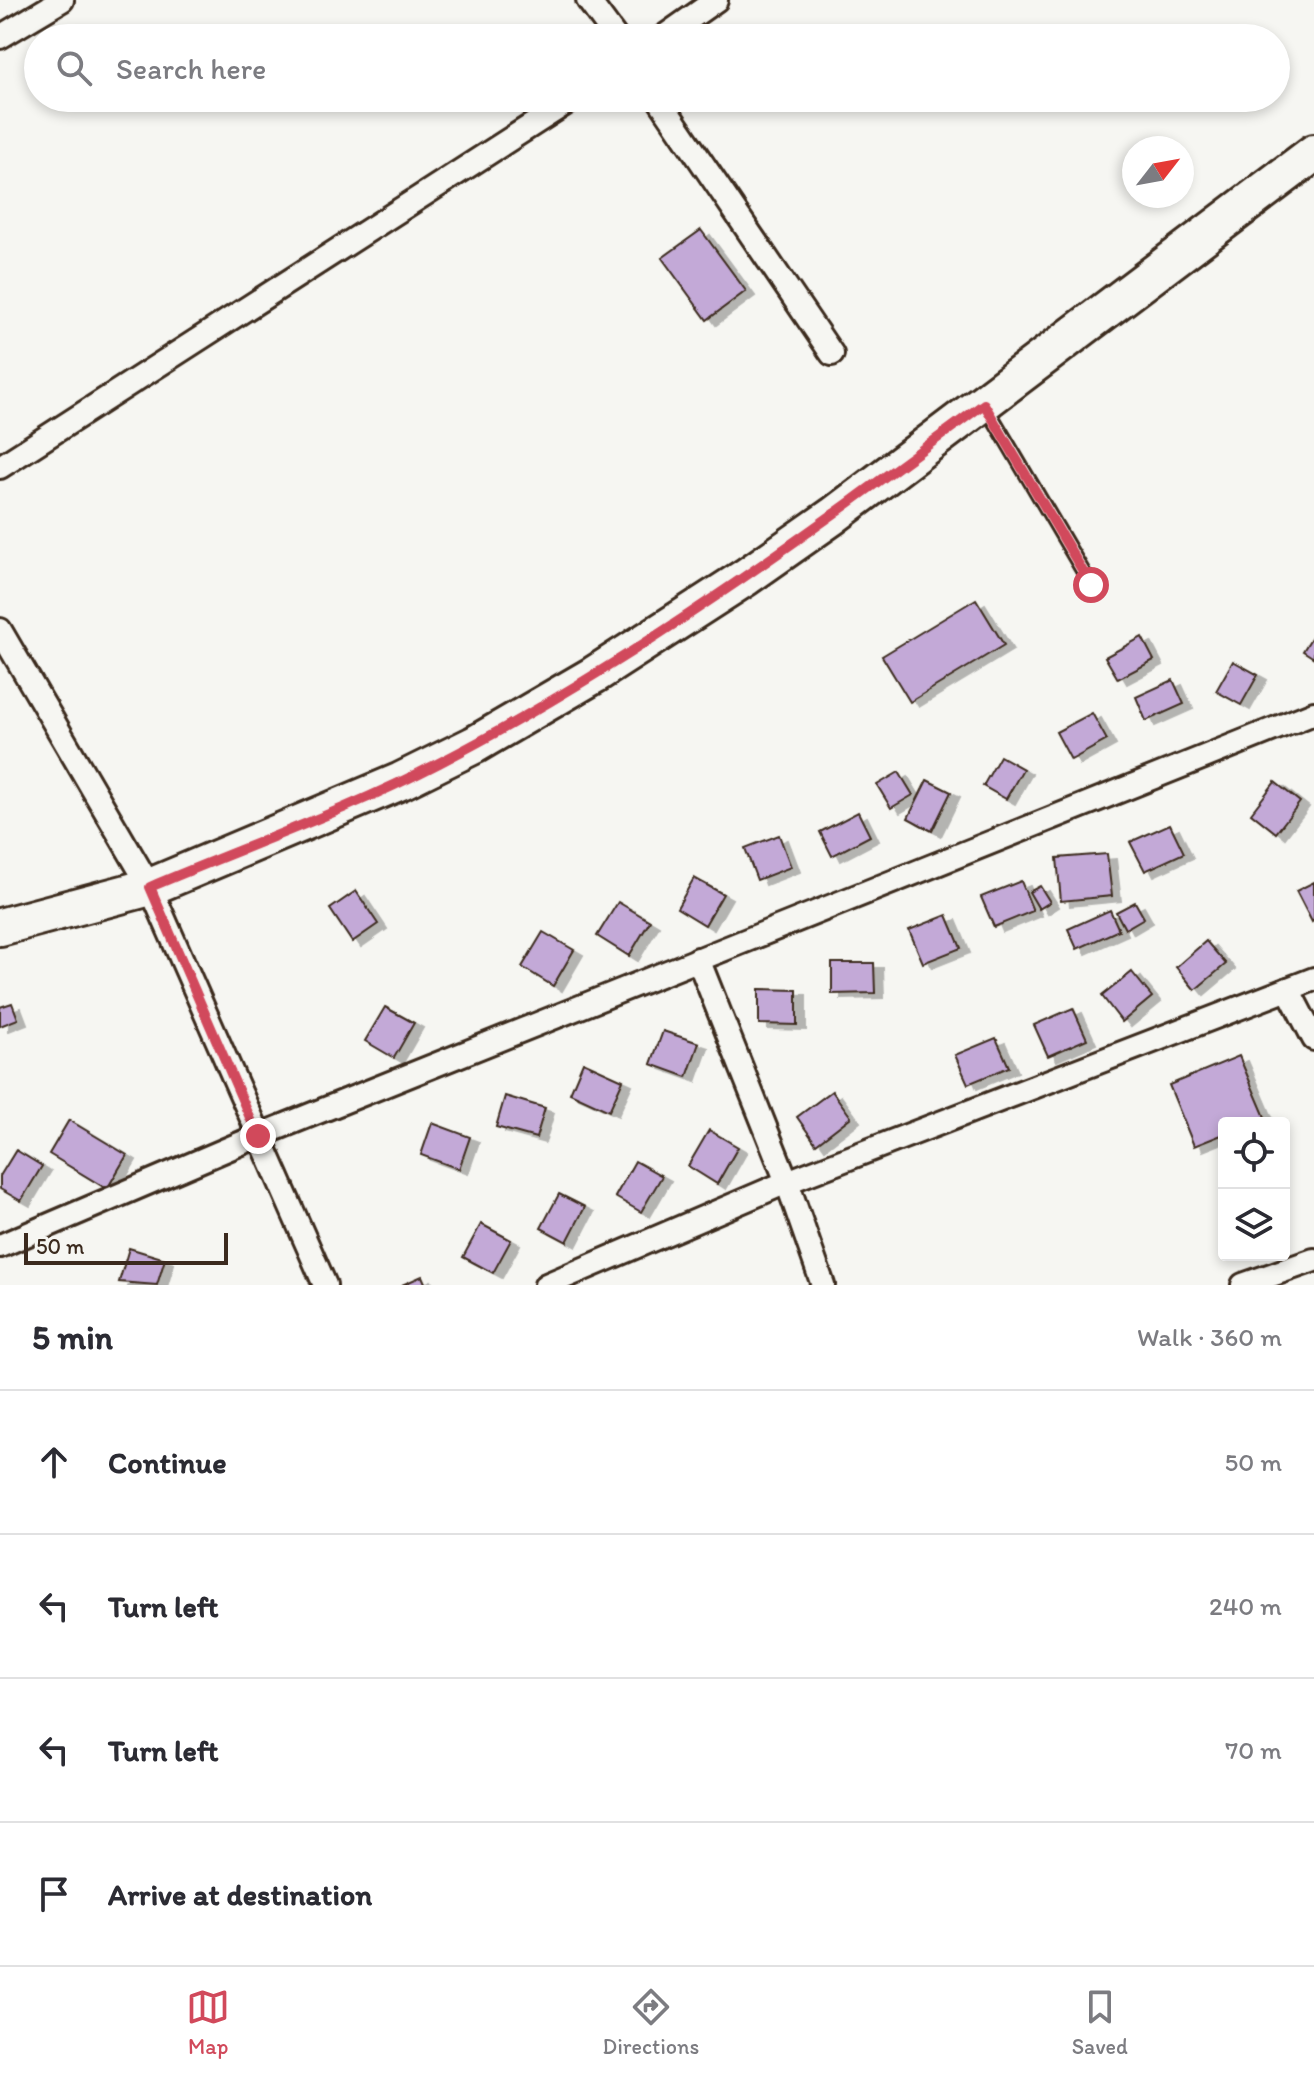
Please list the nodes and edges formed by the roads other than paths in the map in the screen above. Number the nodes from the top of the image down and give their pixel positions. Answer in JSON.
{"nodes":[{"id":1,"x":62,"y":0,"type":"edge"},
{"id":2,"x":588,"y":0,"type":"edge"},
{"id":3,"x":716,"y":0,"type":"edge"},
{"id":4,"x":606,"y":24,"type":"edge"},
{"id":5,"x":682,"y":24,"type":"edge"},
{"id":6,"x":0,"y":37,"type":"edge"},
{"id":7,"x":552,"y":112,"type":"edge"},
{"id":8,"x":668,"y":112,"type":"edge"},
{"id":9,"x":1314,"y":153,"type":"edge"},
{"id":10,"x":832,"y":354,"type":"dead end"},
{"id":11,"x":984,"y":404,"type":"junction"},
{"id":12,"x":0,"y":467,"type":"edge"},
{"id":13,"x":1091,"y":585,"type":"dead end"},
{"id":14,"x":0,"y":630,"type":"edge"},
{"id":15,"x":1314,"y":713,"type":"edge"},
{"id":16,"x":150,"y":887,"type":"junction"},
{"id":17,"x":0,"y":927,"type":"edge"},
{"id":18,"x":698,"y":959,"type":"junction"},
{"id":19,"x":1314,"y":979,"type":"edge"},
{"id":20,"x":1288,"y":989,"type":"junction"},
{"id":21,"x":1314,"y":1039,"type":"edge"},
{"id":22,"x":258,"y":1136,"type":"junction"},
{"id":23,"x":787,"y":1182,"type":"junction"},
{"id":24,"x":0,"y":1246,"type":"edge"},
{"id":25,"x":1314,"y":1260,"type":"edge"},
{"id":26,"x":325,"y":1285,"type":"edge"},
{"id":27,"x":546,"y":1285,"type":"edge"},
{"id":28,"x":823,"y":1285,"type":"edge"},
{"id":29,"x":1243,"y":1285,"type":"edge"}],
"edges":[{"from":1,"to":6,"type":"street"},
{"from":2,"to":4,"type":"street"},
{"from":3,"to":5,"type":"street"},
{"from":7,"to":12,"type":"street"},
{"from":8,"to":10,"type":"street"},
{"from":9,"to":11,"type":"main road"},
{"from":11,"to":13,"type":"lane"},
{"from":11,"to":16,"type":"main road"},
{"from":14,"to":16,"type":"street"},
{"from":15,"to":18,"type":"street"},
{"from":16,"to":17,"type":"main road"},
{"from":16,"to":22,"type":"street"},
{"from":18,"to":22,"type":"street"},
{"from":18,"to":23,"type":"street"},
{"from":19,"to":20,"type":"street"},
{"from":20,"to":21,"type":"street"},
{"from":20,"to":23,"type":"street"},
{"from":22,"to":24,"type":"street"},
{"from":22,"to":26,"type":"street"},
{"from":23,"to":27,"type":"street"},
{"from":23,"to":28,"type":"street"},
{"from":25,"to":29,"type":"street"}]}
